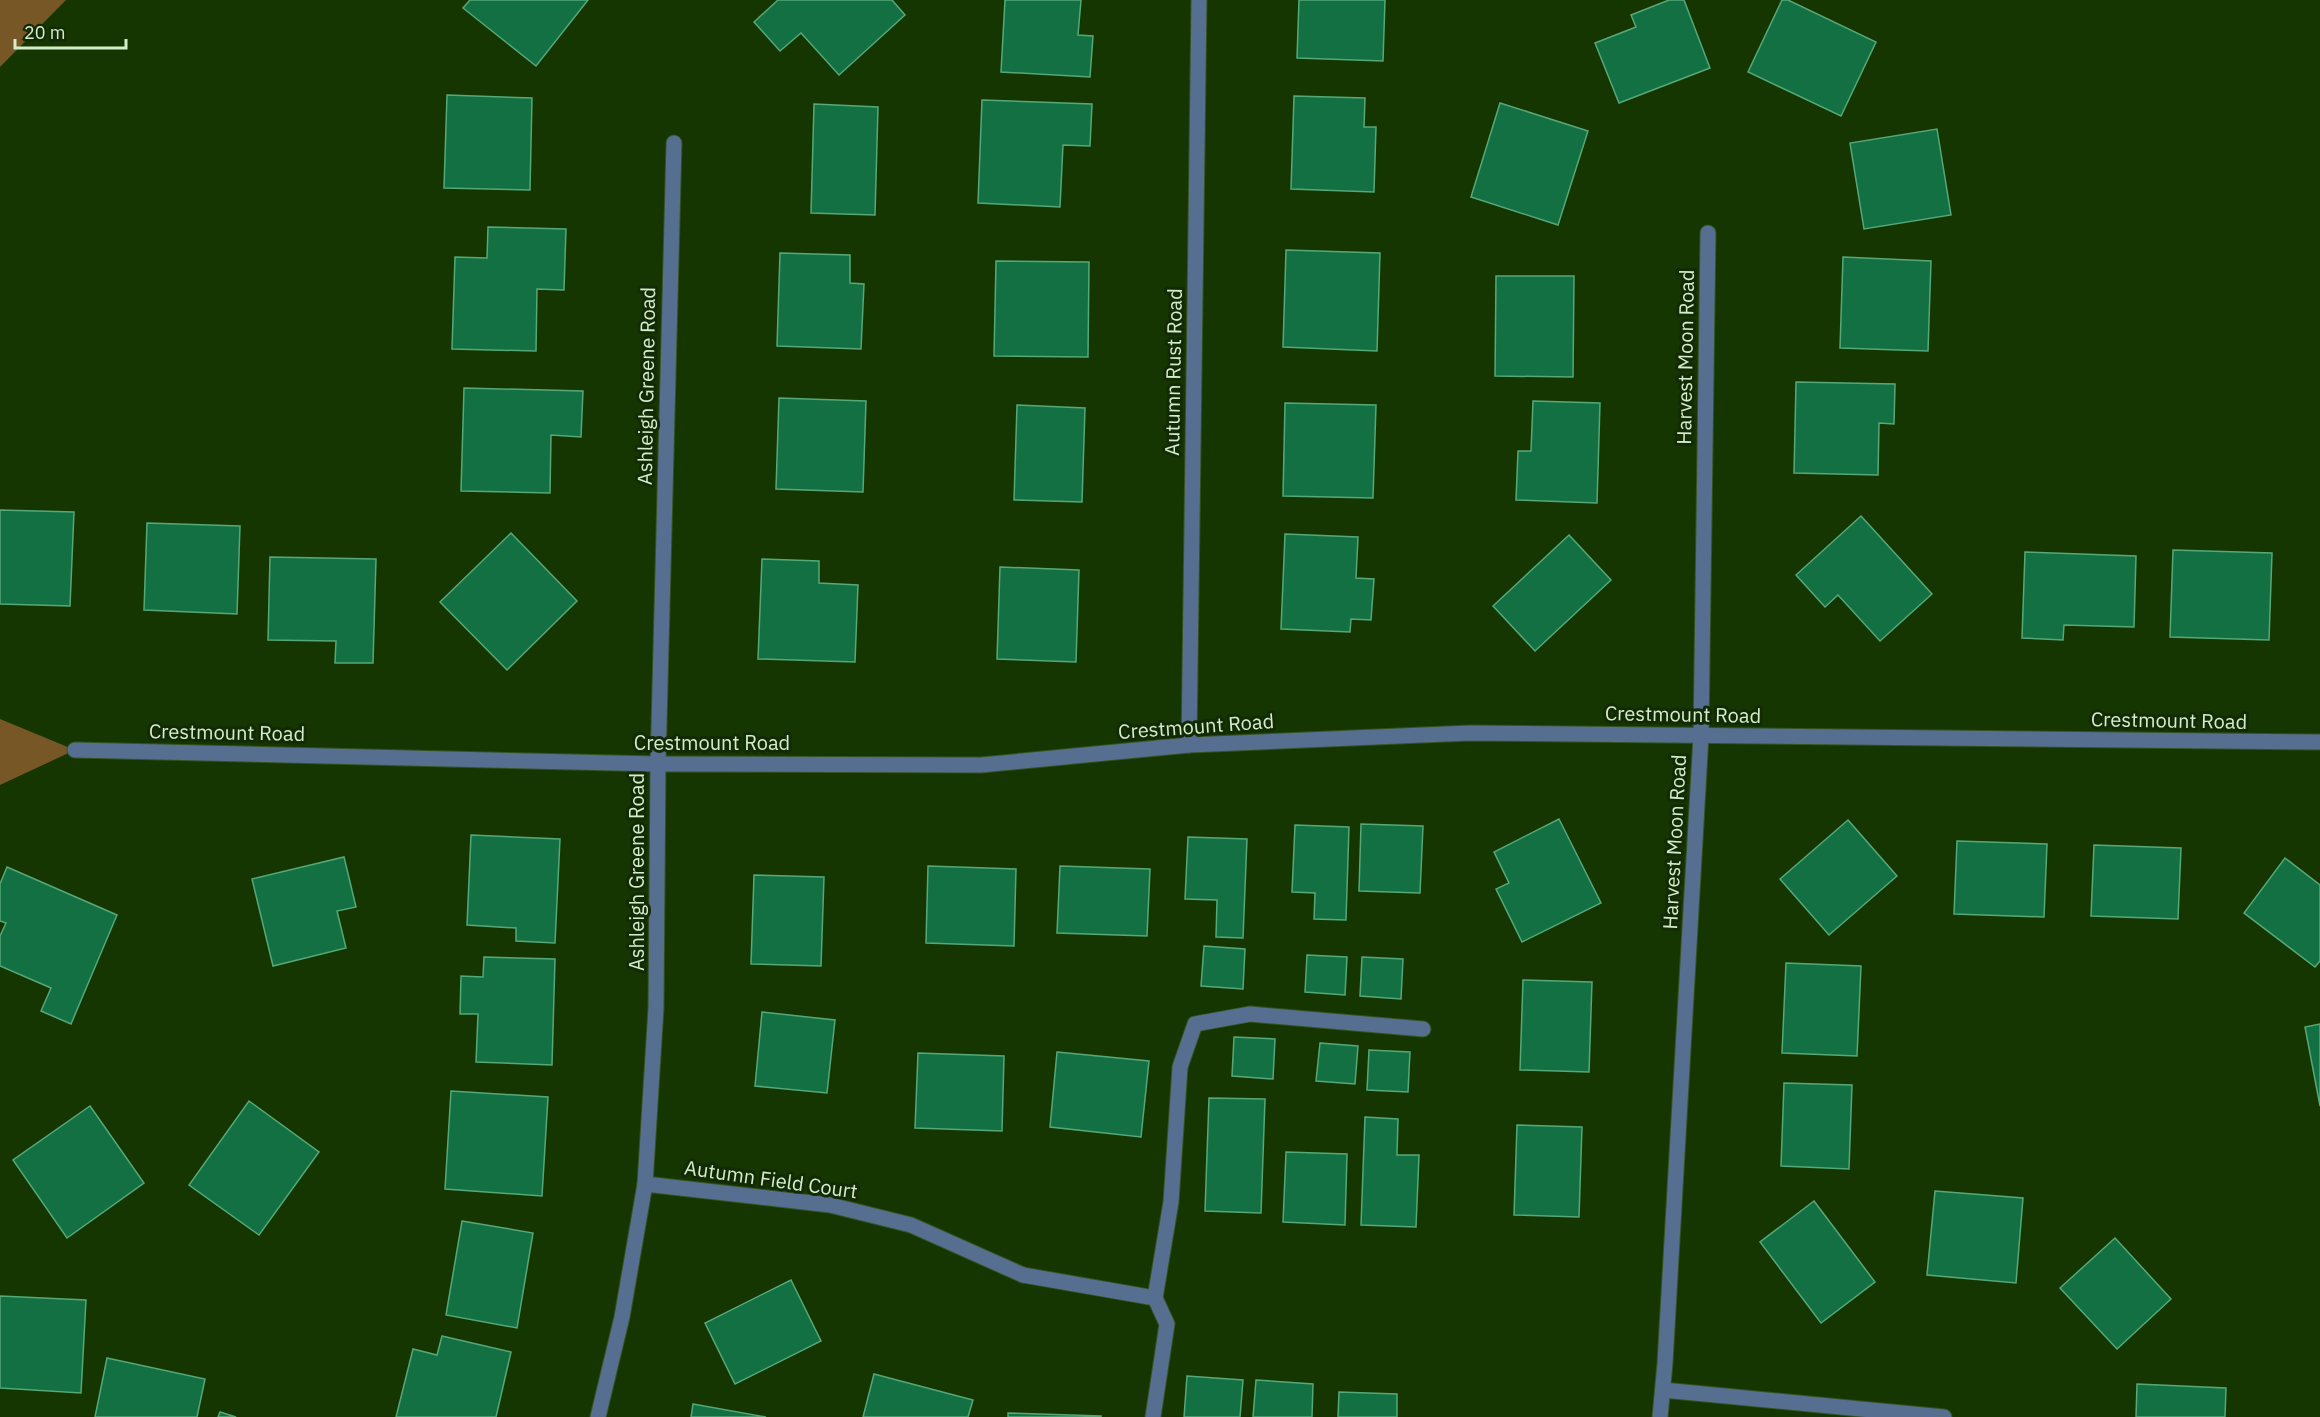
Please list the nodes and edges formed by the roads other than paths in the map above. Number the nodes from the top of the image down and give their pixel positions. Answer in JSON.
{"nodes":[{"id":1,"x":1199,"y":0,"type":"edge"},
{"id":2,"x":674,"y":143,"type":"dead end"},
{"id":3,"x":1708,"y":233,"type":"dead end"},
{"id":4,"x":1701,"y":736,"type":"junction"},
{"id":5,"x":2320,"y":742,"type":"edge"},
{"id":6,"x":1189,"y":745,"type":"junction"},
{"id":7,"x":75,"y":750,"type":"dead end"},
{"id":8,"x":658,"y":764,"type":"junction"},
{"id":9,"x":1422,"y":1029,"type":"dead end"},
{"id":10,"x":645,"y":1184,"type":"junction"},
{"id":11,"x":1155,"y":1298,"type":"junction"},
{"id":12,"x":1663,"y":1390,"type":"junction"},
{"id":13,"x":598,"y":1417,"type":"edge"},
{"id":14,"x":1154,"y":1417,"type":"edge"},
{"id":15,"x":1660,"y":1417,"type":"edge"},
{"id":16,"x":1944,"y":1417,"type":"edge"}],
"edges":[{"from":1,"to":6,"type":"street","name":"Autumn Rust Road"},
{"from":2,"to":8,"type":"street","name":"Ashleigh Greene Road"},
{"from":3,"to":4,"type":"street","name":"Harvest Moon Road"},
{"from":4,"to":5,"type":"street","name":"Crestmount Road"},
{"from":4,"to":6,"type":"street","name":"Crestmount Road"},
{"from":4,"to":12,"type":"street","name":"Harvest Moon Road"},
{"from":6,"to":8,"type":"street","name":"Crestmount Road"},
{"from":7,"to":8,"type":"street","name":"Crestmount Road"},
{"from":8,"to":10,"type":"street","name":"Ashleigh Greene Road"},
{"from":9,"to":11,"type":"street"},
{"from":10,"to":11,"type":"street","name":"Autumn Field Court"},
{"from":10,"to":13,"type":"street","name":"Ashleigh Greene Road"},
{"from":11,"to":14,"type":"street"},
{"from":12,"to":15,"type":"street","name":"Harvest Moon Road"},
{"from":12,"to":16,"type":"street"}]}
